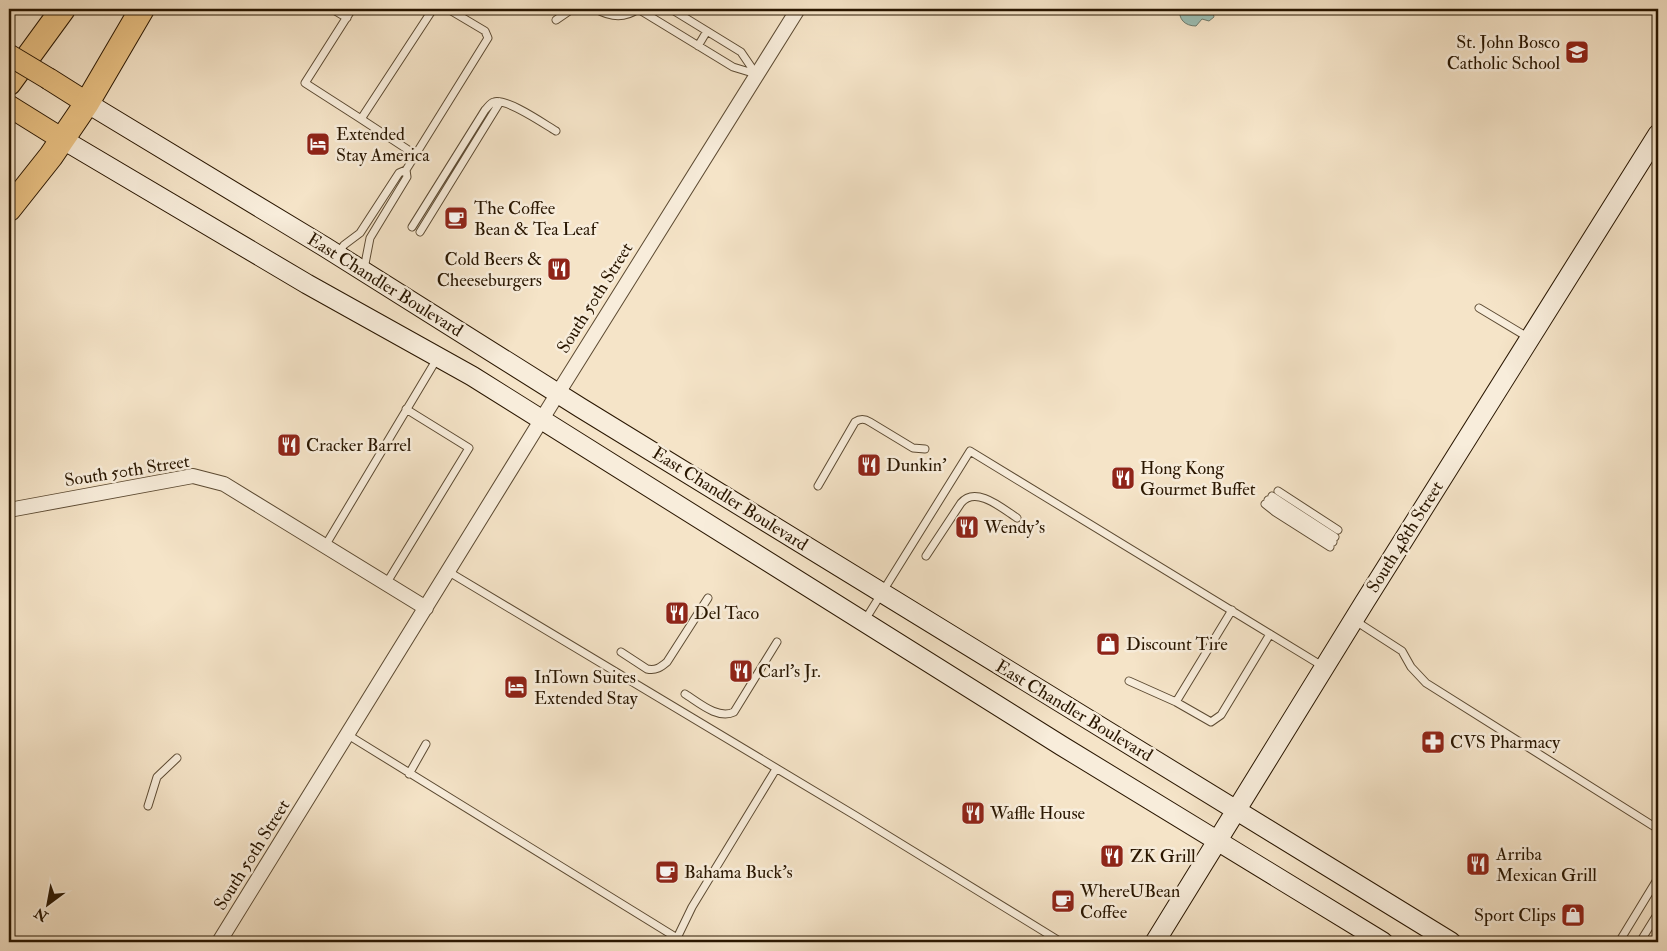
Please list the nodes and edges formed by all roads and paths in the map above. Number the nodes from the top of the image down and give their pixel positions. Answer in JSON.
{"nodes":[{"id":1,"x":63,"y":9,"type":"edge"},
{"id":2,"x":142,"y":9,"type":"edge"},
{"id":3,"x":332,"y":9,"type":"edge"},
{"id":4,"x":352,"y":9,"type":"edge"},
{"id":5,"x":433,"y":9,"type":"edge"},
{"id":6,"x":448,"y":9,"type":"edge"},
{"id":7,"x":572,"y":9,"type":"edge"},
{"id":8,"x":596,"y":9,"type":"edge"},
{"id":9,"x":638,"y":9,"type":"edge"},
{"id":10,"x":671,"y":9,"type":"edge"},
{"id":11,"x":798,"y":9,"type":"edge"},
{"id":12,"x":347,"y":18,"type":"junction"},
{"id":13,"x":556,"y":20,"type":"dead end"},
{"id":14,"x":707,"y":31,"type":"junction"},
{"id":15,"x":698,"y":46,"type":"junction"},
{"id":16,"x":9,"y":55,"type":"edge"},
{"id":17,"x":756,"y":74,"type":"junction"},
{"id":18,"x":9,"y":84,"type":"edge"},
{"id":19,"x":87,"y":102,"type":"junction"},
{"id":20,"x":504,"y":103,"type":"junction"},
{"id":21,"x":17,"y":112,"type":"edge"},
{"id":22,"x":361,"y":119,"type":"junction"},
{"id":23,"x":556,"y":131,"type":"dead end"},
{"id":24,"x":62,"y":140,"type":"junction"},
{"id":25,"x":1656,"y":143,"type":"edge"},
{"id":26,"x":416,"y":154,"type":"junction"},
{"id":27,"x":406,"y":170,"type":"junction"},
{"id":28,"x":382,"y":199,"type":"junction"},
{"id":29,"x":390,"y":204,"type":"junction"},
{"id":30,"x":9,"y":209,"type":"edge"},
{"id":31,"x":412,"y":227,"type":"dead end"},
{"id":32,"x":420,"y":232,"type":"dead end"},
{"id":33,"x":337,"y":255,"type":"junction"},
{"id":34,"x":364,"y":272,"type":"junction"},
{"id":35,"x":1479,"y":308,"type":"dead end"},
{"id":36,"x":1530,"y":338,"type":"junction"},
{"id":37,"x":438,"y":357,"type":"junction"},
{"id":38,"x":558,"y":393,"type":"junction"},
{"id":39,"x":406,"y":410,"type":"junction"},
{"id":40,"x":542,"y":419,"type":"junction"},
{"id":41,"x":925,"y":448,"type":"dead end"},
{"id":42,"x":818,"y":486,"type":"dead end"},
{"id":43,"x":1271,"y":498,"type":"joint"},
{"id":44,"x":9,"y":510,"type":"edge"},
{"id":45,"x":1017,"y":518,"type":"dead end"},
{"id":46,"x":325,"y":546,"type":"junction"},
{"id":47,"x":926,"y":556,"type":"dead end"},
{"id":48,"x":449,"y":572,"type":"junction"},
{"id":49,"x":386,"y":584,"type":"junction"},
{"id":50,"x":882,"y":593,"type":"junction"},
{"id":51,"x":708,"y":598,"type":"dead end"},
{"id":52,"x":426,"y":608,"type":"junction"},
{"id":53,"x":1232,"y":610,"type":"junction"},
{"id":54,"x":1353,"y":620,"type":"junction"},
{"id":55,"x":864,"y":623,"type":"junction"},
{"id":56,"x":1270,"y":634,"type":"junction"},
{"id":57,"x":777,"y":642,"type":"dead end"},
{"id":58,"x":621,"y":652,"type":"dead end"},
{"id":59,"x":1324,"y":667,"type":"junction"},
{"id":60,"x":1130,"y":681,"type":"dead end"},
{"id":61,"x":685,"y":694,"type":"dead end"},
{"id":62,"x":1176,"y":702,"type":"junction"},
{"id":63,"x":348,"y":735,"type":"junction"},
{"id":64,"x":426,"y":744,"type":"dead end"},
{"id":65,"x":177,"y":758,"type":"dead end"},
{"id":66,"x":776,"y":769,"type":"junction"},
{"id":67,"x":409,"y":774,"type":"junction"},
{"id":68,"x":148,"y":806,"type":"dead end"},
{"id":69,"x":1236,"y":809,"type":"junction"},
{"id":70,"x":1658,"y":830,"type":"edge"},
{"id":71,"x":1658,"y":839,"type":"edge"},
{"id":72,"x":1217,"y":841,"type":"junction"},
{"id":73,"x":1658,"y":854,"type":"edge"},
{"id":74,"x":1658,"y":878,"type":"edge"},
{"id":75,"x":1658,"y":913,"type":"edge"},
{"id":76,"x":678,"y":938,"type":"junction"},
{"id":77,"x":219,"y":942,"type":"edge"},
{"id":78,"x":691,"y":942,"type":"edge"},
{"id":79,"x":1061,"y":942,"type":"edge"},
{"id":80,"x":1155,"y":942,"type":"edge"},
{"id":81,"x":1383,"y":942,"type":"edge"},
{"id":82,"x":1451,"y":942,"type":"edge"},
{"id":83,"x":1619,"y":942,"type":"edge"},
{"id":84,"x":1640,"y":942,"type":"edge"}],
"edges":[{"from":1,"to":18,"type":"highway"},
{"from":2,"to":19,"type":"highway"},
{"from":3,"to":12,"type":"lane"},
{"from":4,"to":12,"type":"lane"},
{"from":5,"to":22,"type":"lane"},
{"from":6,"to":26,"type":"lane"},
{"from":7,"to":13,"type":"lane"},
{"from":8,"to":9,"type":"lane"},
{"from":9,"to":15,"type":"lane"},
{"from":10,"to":14,"type":"lane"},
{"from":11,"to":17,"type":"street","name":"South 50th Street"},
{"from":12,"to":22,"type":"lane"},
{"from":14,"to":15,"type":"lane"},
{"from":14,"to":17,"type":"lane"},
{"from":15,"to":17,"type":"lane"},
{"from":16,"to":19,"type":"main road","name":"East Chandler Boulevard","bridge":true},
{"from":17,"to":38,"type":"street","name":"South 50th Street"},
{"from":19,"to":24,"type":"highway"},
{"from":19,"to":33,"type":"main road","name":"East Chandler Boulevard"},
{"from":20,"to":23,"type":"lane"},
{"from":20,"to":31,"type":"lane"},
{"from":20,"to":32,"type":"lane"},
{"from":21,"to":24,"type":"main road","name":"East Chandler Boulevard"},
{"from":22,"to":26,"type":"lane"},
{"from":24,"to":30,"type":"highway"},
{"from":24,"to":37,"type":"main road","name":"East Chandler Boulevard"},
{"from":25,"to":36,"type":"main road","name":"South 48th Street"},
{"from":26,"to":27,"type":"lane"},
{"from":27,"to":28,"type":"lane"},
{"from":27,"to":29,"type":"lane"},
{"from":28,"to":29,"type":"lane"},
{"from":28,"to":33,"type":"lane"},
{"from":29,"to":34,"type":"lane"},
{"from":33,"to":34,"type":"main road","name":"East Chandler Boulevard"},
{"from":34,"to":38,"type":"main road","name":"East Chandler Boulevard"},
{"from":35,"to":36,"type":"lane"},
{"from":36,"to":54,"type":"main road","name":"South 48th Street"},
{"from":37,"to":39,"type":"lane"},
{"from":37,"to":40,"type":"main road","name":"East Chandler Boulevard"},
{"from":38,"to":40,"type":"street","name":"South 50th Street"},
{"from":38,"to":50,"type":"main road","name":"East Chandler Boulevard"},
{"from":39,"to":46,"type":"lane"},
{"from":39,"to":49,"type":"lane"},
{"from":40,"to":48,"type":"street","name":"South 50th Street"},
{"from":40,"to":55,"type":"main road","name":"East Chandler Boulevard"},
{"from":41,"to":42,"type":"lane"},
{"from":43,"to":43,"type":"lane"},
{"from":44,"to":46,"type":"street","name":"South 50th Street"},
{"from":45,"to":47,"type":"lane"},
{"from":46,"to":49,"type":"street","name":"South 50th Street"},
{"from":48,"to":52,"type":"street","name":"South 50th Street"},
{"from":48,"to":66,"type":"lane"},
{"from":49,"to":52,"type":"street","name":"South 50th Street"},
{"from":50,"to":53,"type":"lane"},
{"from":50,"to":55,"type":"lane"},
{"from":50,"to":69,"type":"main road","name":"East Chandler Boulevard"},
{"from":51,"to":58,"type":"lane"},
{"from":52,"to":63,"type":"street","name":"South 50th Street"},
{"from":53,"to":56,"type":"lane"},
{"from":53,"to":62,"type":"lane"},
{"from":54,"to":59,"type":"main road","name":"South 48th Street"},
{"from":54,"to":70,"type":"lane"},
{"from":55,"to":72,"type":"main road","name":"East Chandler Boulevard"},
{"from":56,"to":59,"type":"lane"},
{"from":56,"to":62,"type":"lane"},
{"from":57,"to":61,"type":"lane"},
{"from":59,"to":69,"type":"main road","name":"South 48th Street"},
{"from":60,"to":62,"type":"lane"},
{"from":63,"to":67,"type":"lane"},
{"from":63,"to":77,"type":"street","name":"South 50th Street"},
{"from":64,"to":67,"type":"lane"},
{"from":65,"to":68,"type":"lane"},
{"from":66,"to":76,"type":"lane"},
{"from":66,"to":79,"type":"lane"},
{"from":67,"to":76,"type":"lane"},
{"from":69,"to":72,"type":"main road","name":"South 48th Street"},
{"from":69,"to":82,"type":"main road","name":"East Chandler Boulevard"},
{"from":71,"to":73,"type":"lane"},
{"from":72,"to":80,"type":"main road","name":"South 48th Street"},
{"from":72,"to":81,"type":"main road","name":"East Chandler Boulevard"},
{"from":74,"to":83,"type":"lane"},
{"from":75,"to":84,"type":"lane"},
{"from":76,"to":78,"type":"lane"}]}
